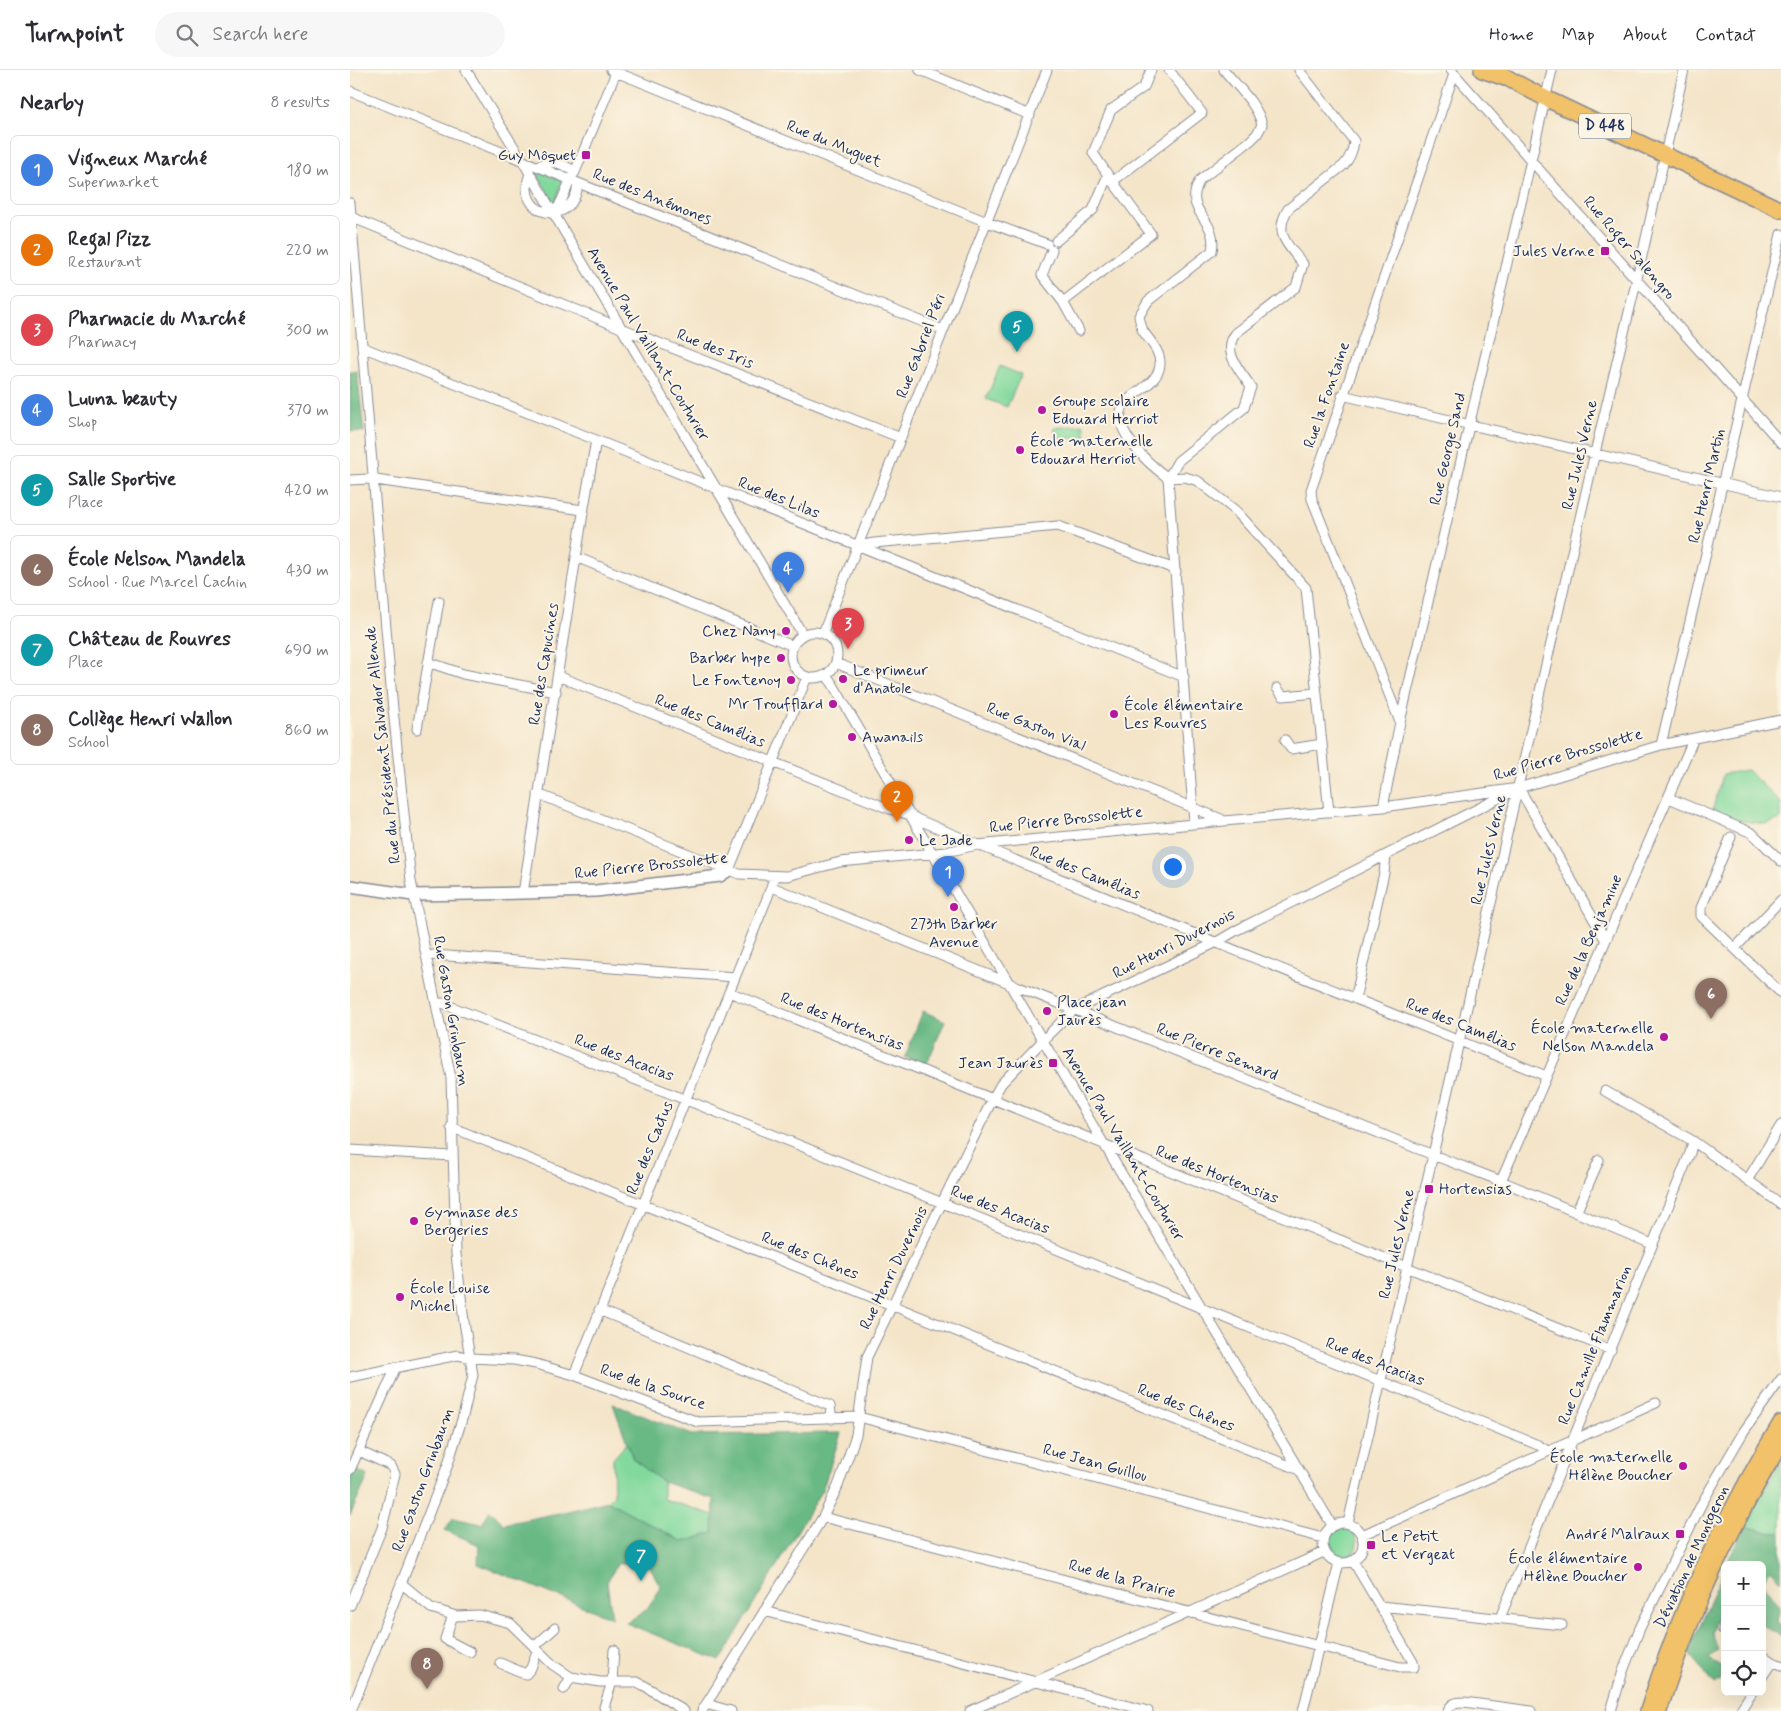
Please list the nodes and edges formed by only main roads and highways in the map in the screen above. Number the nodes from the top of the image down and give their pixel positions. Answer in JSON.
{"nodes":[{"id":1,"x":1482,"y":70,"type":"edge"},
{"id":2,"x":1496,"y":70,"type":"edge"},
{"id":3,"x":1511,"y":80,"type":"junction"},
{"id":4,"x":1781,"y":210,"type":"edge"},
{"id":5,"x":1781,"y":1423,"type":"edge"},
{"id":6,"x":1781,"y":1443,"type":"edge"},
{"id":7,"x":1648,"y":1711,"type":"edge"},
{"id":8,"x":1659,"y":1711,"type":"edge"}],
"edges":[{"from":1,"to":3,"type":"main road","number":"D 448"},
{"from":2,"to":3,"type":"main road","number":"D 448"},
{"from":3,"to":4,"type":"main road","number":"D 448"},
{"from":5,"to":7,"type":"main road","name":"Déviation de Montgeron"},
{"from":6,"to":8,"type":"main road","name":"Déviation de Montgeron"}]}
